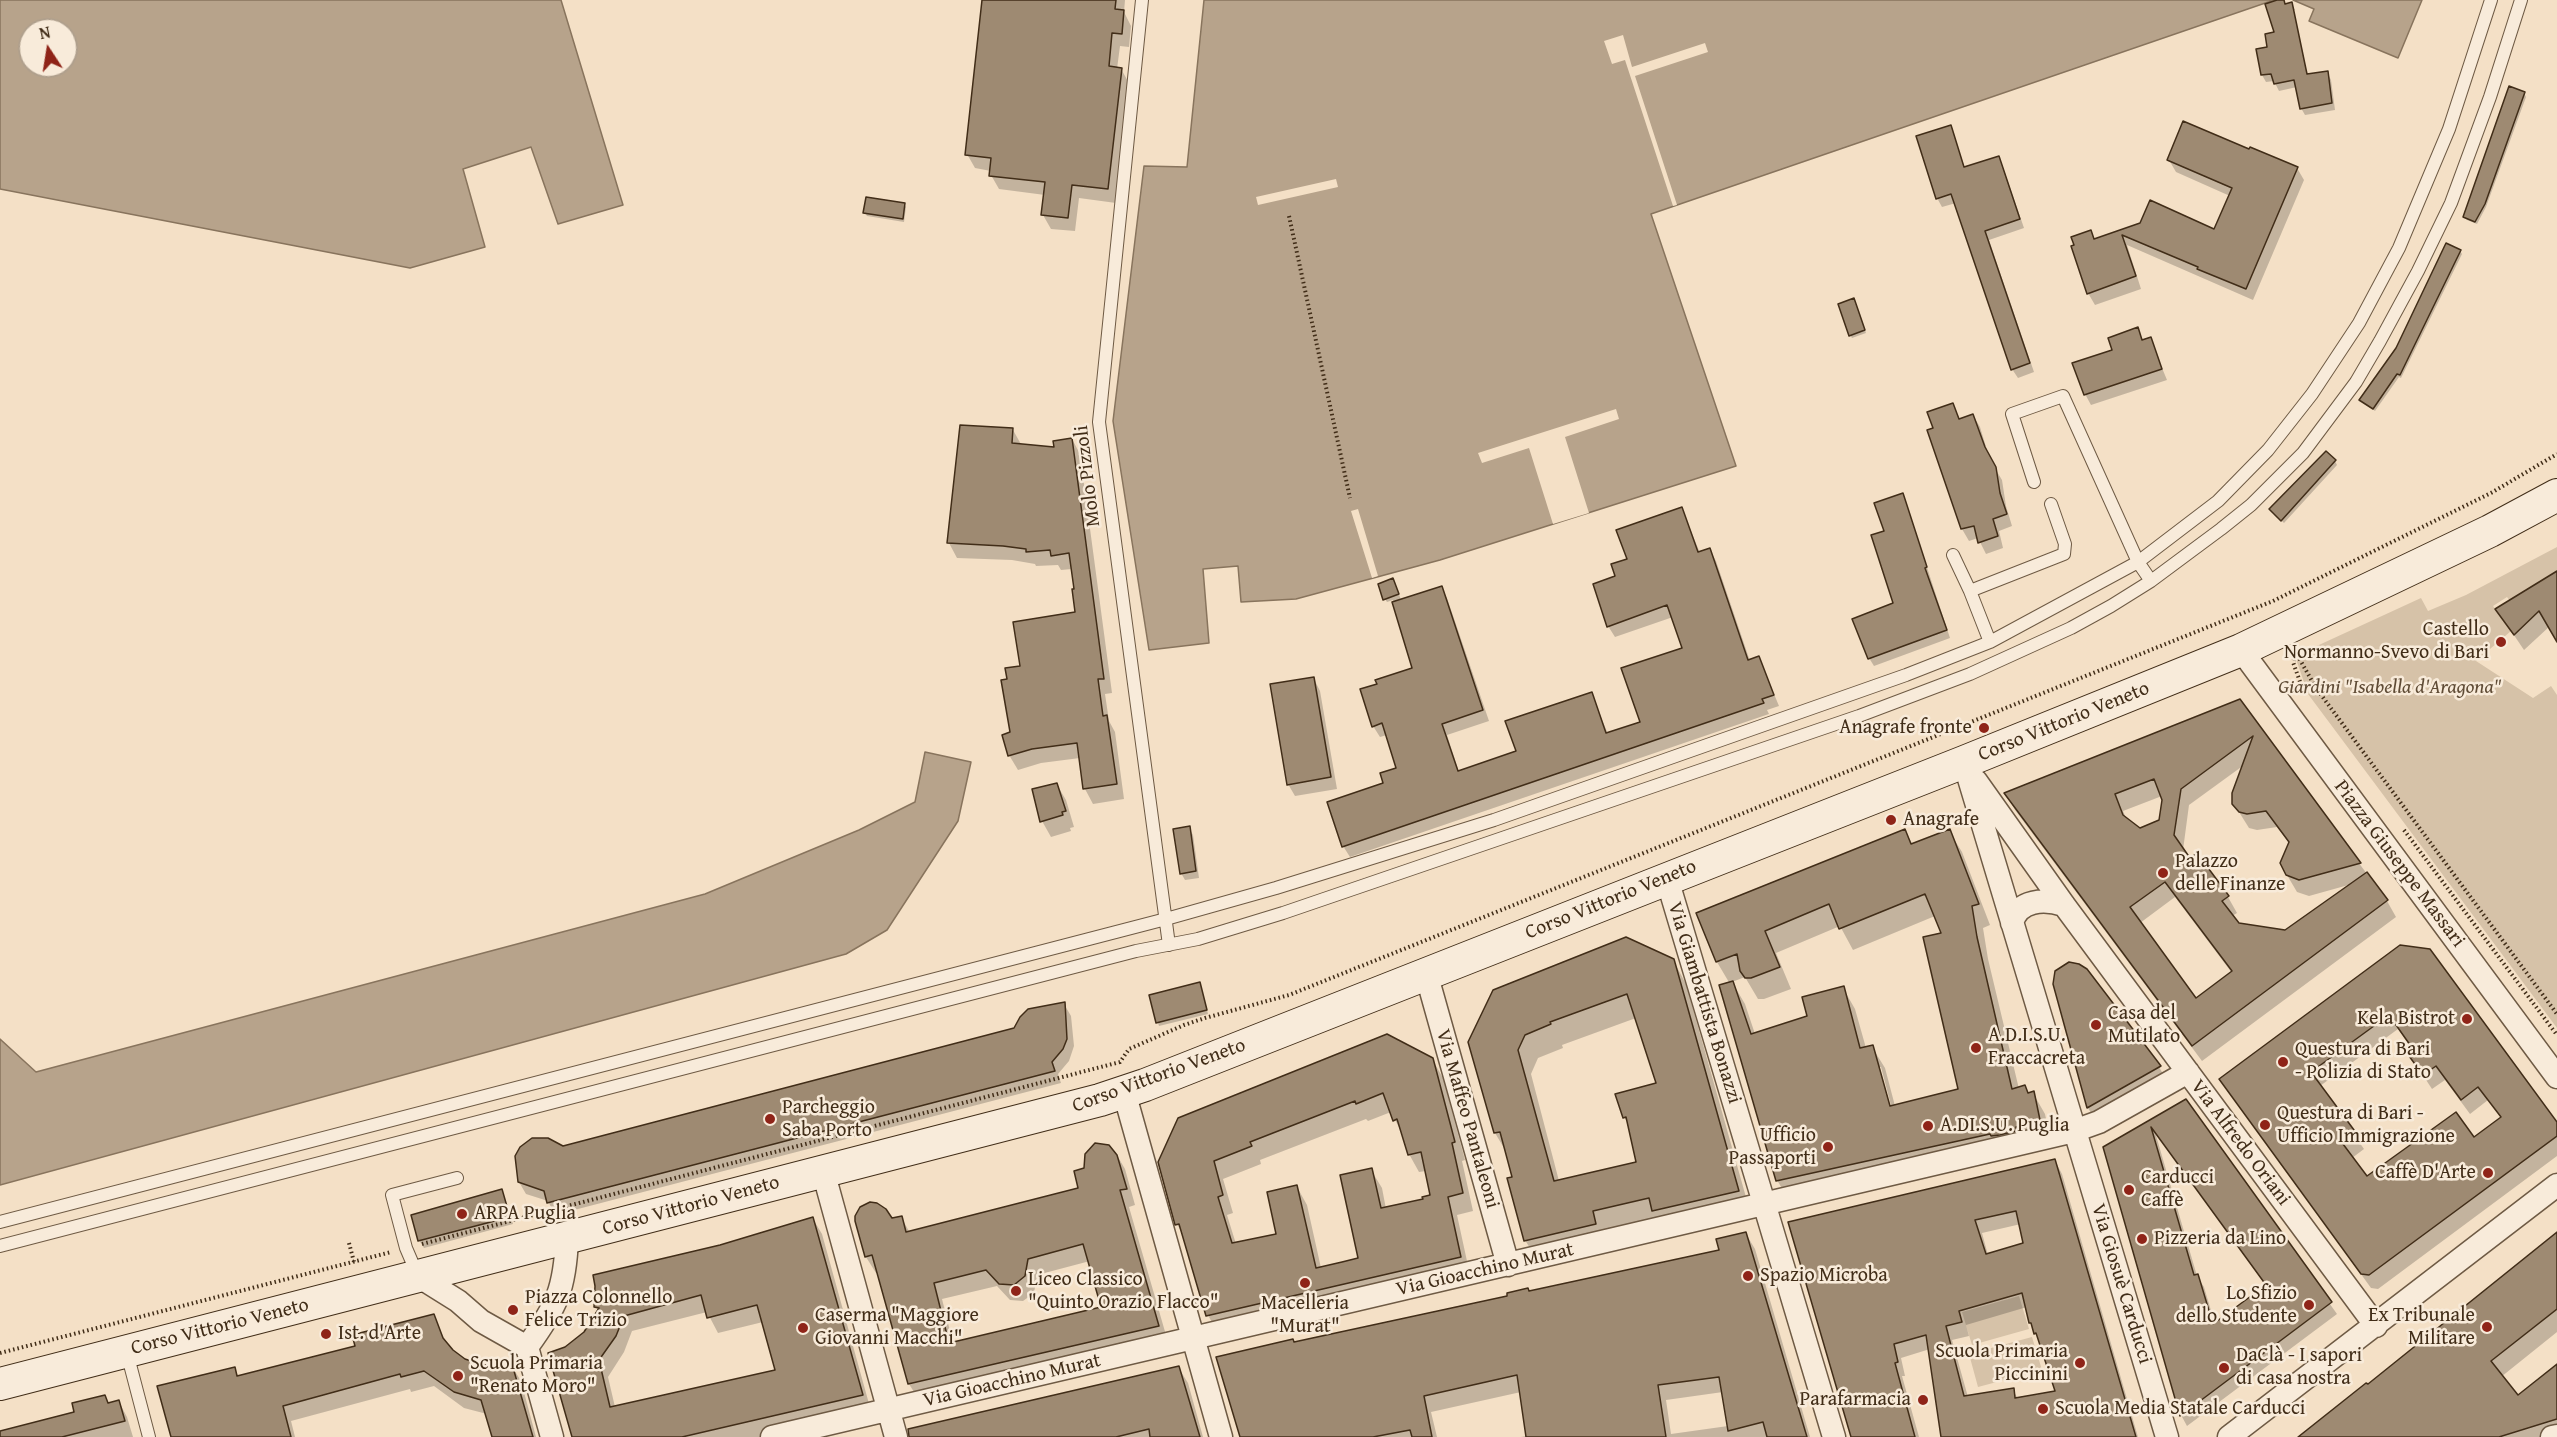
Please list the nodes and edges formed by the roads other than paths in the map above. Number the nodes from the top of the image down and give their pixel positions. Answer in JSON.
{"nodes":[{"id":1,"x":1142,"y":0,"type":"edge"},
{"id":2,"x":2491,"y":0,"type":"edge"},
{"id":3,"x":2521,"y":0,"type":"edge"},
{"id":4,"x":2034,"y":482,"type":"dead end"},
{"id":5,"x":2557,"y":495,"type":"edge"},
{"id":6,"x":2051,"y":504,"type":"dead end"},
{"id":7,"x":1953,"y":555,"type":"dead end"},
{"id":8,"x":2138,"y":562,"type":"junction"},
{"id":9,"x":2151,"y":581,"type":"junction"},
{"id":10,"x":1970,"y":591,"type":"junction"},
{"id":11,"x":1990,"y":642,"type":"junction"},
{"id":12,"x":2241,"y":650,"type":"junction"},
{"id":13,"x":1964,"y":762,"type":"junction"},
{"id":14,"x":1667,"y":879,"type":"junction"},
{"id":15,"x":2064,"y":905,"type":"junction"},
{"id":16,"x":1166,"y":919,"type":"junction"},
{"id":17,"x":2012,"y":923,"type":"junction"},
{"id":18,"x":1169,"y":945,"type":"junction"},
{"id":19,"x":1426,"y":973,"type":"junction"},
{"id":20,"x":2188,"y":1072,"type":"junction"},
{"id":21,"x":2557,"y":1077,"type":"edge"},
{"id":22,"x":1124,"y":1092,"type":"junction"},
{"id":23,"x":2074,"y":1131,"type":"junction"},
{"id":24,"x":823,"y":1171,"type":"junction"},
{"id":25,"x":457,"y":1178,"type":"dead end"},
{"id":26,"x":2557,"y":1185,"type":"edge"},
{"id":27,"x":1764,"y":1203,"type":"junction"},
{"id":28,"x":0,"y":1222,"type":"edge"},
{"id":29,"x":567,"y":1238,"type":"junction"},
{"id":30,"x":0,"y":1246,"type":"edge"},
{"id":31,"x":412,"y":1262,"type":"junction"},
{"id":32,"x":1508,"y":1265,"type":"junction"},
{"id":33,"x":2376,"y":1326,"type":"junction"},
{"id":34,"x":1192,"y":1339,"type":"junction"},
{"id":35,"x":527,"y":1347,"type":"junction"},
{"id":36,"x":127,"y":1351,"type":"junction"},
{"id":37,"x":0,"y":1384,"type":"edge"},
{"id":38,"x":888,"y":1410,"type":"junction"},
{"id":39,"x":2557,"y":1436,"type":"edge"},
{"id":40,"x":150,"y":1437,"type":"edge"},
{"id":41,"x":552,"y":1437,"type":"edge"},
{"id":42,"x":772,"y":1437,"type":"edge"},
{"id":43,"x":896,"y":1437,"type":"edge"},
{"id":44,"x":1221,"y":1437,"type":"edge"},
{"id":45,"x":1833,"y":1437,"type":"edge"},
{"id":46,"x":2167,"y":1437,"type":"edge"},
{"id":47,"x":2229,"y":1437,"type":"edge"},
{"id":48,"x":2552,"y":1437,"type":"edge"}],
"edges":[{"from":1,"to":16,"type":"lane","name":"Molo Pizzoli"},
{"from":2,"to":8,"type":"lane"},
{"from":3,"to":9,"type":"lane"},
{"from":4,"to":8,"type":"lane"},
{"from":5,"to":12,"type":"main road","name":"Corso Vittorio Veneto"},
{"from":6,"to":10,"type":"lane"},
{"from":7,"to":10,"type":"lane"},
{"from":8,"to":9,"type":"lane"},
{"from":8,"to":11,"type":"lane"},
{"from":9,"to":18,"type":"lane"},
{"from":10,"to":11,"type":"lane"},
{"from":11,"to":16,"type":"lane"},
{"from":12,"to":13,"type":"main road","name":"Corso Vittorio Veneto"},
{"from":12,"to":21,"type":"street","name":"Piazza Giuseppe Massari"},
{"from":13,"to":14,"type":"main road","name":"Corso Vittorio Veneto"},
{"from":13,"to":15,"type":"street","name":"Via Alfredo Oriani"},
{"from":13,"to":17,"type":"street","name":"Via Giosuè Carducci"},
{"from":14,"to":19,"type":"main road","name":"Corso Vittorio Veneto"},
{"from":14,"to":27,"type":"street","name":"Via Giambattista Bonazzi"},
{"from":15,"to":17,"type":"street"},
{"from":15,"to":20,"type":"street","name":"Via Alfredo Oriani"},
{"from":16,"to":18,"type":"lane","name":"Molo Pizzoli"},
{"from":16,"to":28,"type":"lane"},
{"from":17,"to":23,"type":"street","name":"Via Giosuè Carducci"},
{"from":18,"to":30,"type":"lane"},
{"from":19,"to":22,"type":"main road","name":"Corso Vittorio Veneto"},
{"from":19,"to":32,"type":"street","name":"Via Maffeo Pantaleoni"},
{"from":20,"to":23,"type":"street","name":"Via Gioacchino Murat"},
{"from":20,"to":33,"type":"street","name":"Via Alfredo Oriani"},
{"from":22,"to":24,"type":"main road","name":"Corso Vittorio Veneto"},
{"from":22,"to":34,"type":"street"},
{"from":23,"to":27,"type":"street","name":"Via Gioacchino Murat"},
{"from":23,"to":46,"type":"street","name":"Via Giosuè Carducci"},
{"from":24,"to":29,"type":"main road","name":"Corso Vittorio Veneto"},
{"from":24,"to":38,"type":"street"},
{"from":25,"to":31,"type":"lane"},
{"from":26,"to":33,"type":"street"},
{"from":27,"to":32,"type":"street","name":"Via Gioacchino Murat"},
{"from":27,"to":45,"type":"street","name":"Via Giambattista Bonazzi"},
{"from":29,"to":31,"type":"main road","name":"Corso Vittorio Veneto"},
{"from":29,"to":35,"type":"street"},
{"from":31,"to":35,"type":"street"},
{"from":31,"to":36,"type":"main road","name":"Corso Vittorio Veneto"},
{"from":32,"to":34,"type":"street","name":"Via Gioacchino Murat"},
{"from":33,"to":47,"type":"street"},
{"from":34,"to":38,"type":"street","name":"Via Gioacchino Murat"},
{"from":34,"to":44,"type":"street"},
{"from":35,"to":41,"type":"street"},
{"from":36,"to":37,"type":"main road","name":"Corso Vittorio Veneto"},
{"from":36,"to":40,"type":"lane"},
{"from":38,"to":42,"type":"street","name":"Via Gioacchino Murat"},
{"from":38,"to":43,"type":"street"},
{"from":39,"to":48,"type":"street"}]}
